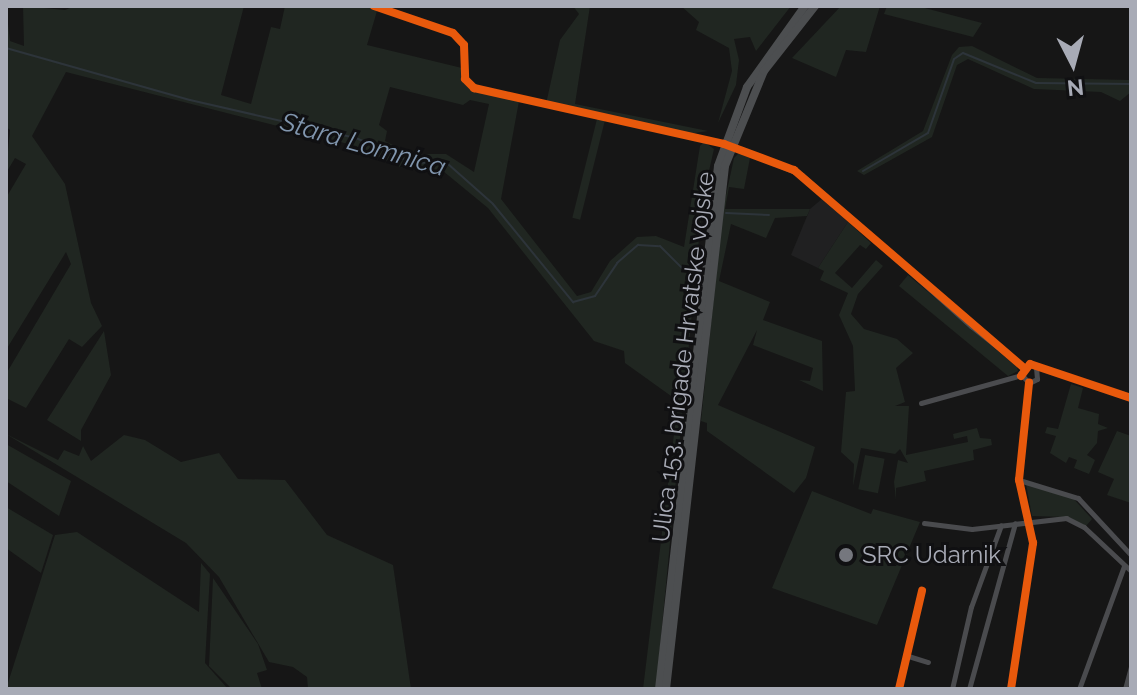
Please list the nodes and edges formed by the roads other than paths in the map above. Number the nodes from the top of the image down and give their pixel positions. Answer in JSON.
{"nodes":[{"id":1,"x":805,"y":6,"type":"edge"},
{"id":2,"x":815,"y":6,"type":"edge"},
{"id":3,"x":727,"y":145,"type":"junction"},
{"id":4,"x":1023,"y":367,"type":"junction"},
{"id":5,"x":1036,"y":367,"type":"junction"},
{"id":6,"x":1021,"y":375,"type":"junction"},
{"id":7,"x":1056,"y":375,"type":"junction"},
{"id":8,"x":1037,"y":379,"type":"junction"},
{"id":9,"x":1029,"y":383,"type":"junction"},
{"id":10,"x":1131,"y":398,"type":"edge"},
{"id":11,"x":921,"y":403,"type":"dead end"},
{"id":12,"x":1019,"y":480,"type":"junction"},
{"id":13,"x":1030,"y":521,"type":"junction"},
{"id":14,"x":924,"y":523,"type":"dead end"},
{"id":15,"x":1015,"y":523,"type":"junction"},
{"id":16,"x":1001,"y":525,"type":"junction"},
{"id":17,"x":1131,"y":555,"type":"edge"},
{"id":18,"x":1129,"y":568,"type":"edge"},
{"id":19,"x":922,"y":591,"type":"dead end"},
{"id":20,"x":905,"y":655,"type":"junction"},
{"id":21,"x":928,"y":662,"type":"dead end"},
{"id":22,"x":1131,"y":666,"type":"edge"},
{"id":23,"x":659,"y":689,"type":"edge"},
{"id":24,"x":666,"y":689,"type":"edge"},
{"id":25,"x":899,"y":689,"type":"edge"},
{"id":26,"x":952,"y":689,"type":"edge"},
{"id":27,"x":969,"y":689,"type":"edge"},
{"id":28,"x":1011,"y":689,"type":"edge"},
{"id":29,"x":1079,"y":689,"type":"edge"},
{"id":30,"x":1125,"y":689,"type":"edge"}],
"edges":[{"from":1,"to":3,"type":"main road","name":"Ulica 153. brigade Hrvatske vojske"},
{"from":2,"to":3,"type":"main road","name":"Ulica 153. brigade Hrvatske vojske"},
{"from":3,"to":4,"type":"street"},
{"from":3,"to":23,"type":"main road","name":"Ulica 153. brigade Hrvatske vojske"},
{"from":3,"to":24,"type":"main road","name":"Ulica 153. brigade Hrvatske vojske"},
{"from":4,"to":5,"type":"street"},
{"from":4,"to":6,"type":"street"},
{"from":5,"to":7,"type":"street"},
{"from":5,"to":8,"type":"street"},
{"from":6,"to":9,"type":"street"},
{"from":6,"to":11,"type":"street"},
{"from":7,"to":8,"type":"street"},
{"from":7,"to":10,"type":"street"},
{"from":8,"to":9,"type":"street"},
{"from":9,"to":12,"type":"street"},
{"from":12,"to":13,"type":"street"},
{"from":12,"to":17,"type":"street"},
{"from":13,"to":15,"type":"street"},
{"from":13,"to":18,"type":"street"},
{"from":13,"to":28,"type":"street"},
{"from":14,"to":16,"type":"street"},
{"from":15,"to":16,"type":"street"},
{"from":15,"to":27,"type":"street"},
{"from":16,"to":26,"type":"street"},
{"from":18,"to":29,"type":"street"},
{"from":19,"to":20,"type":"street"},
{"from":20,"to":21,"type":"street"},
{"from":20,"to":25,"type":"street"},
{"from":22,"to":30,"type":"street"}]}
